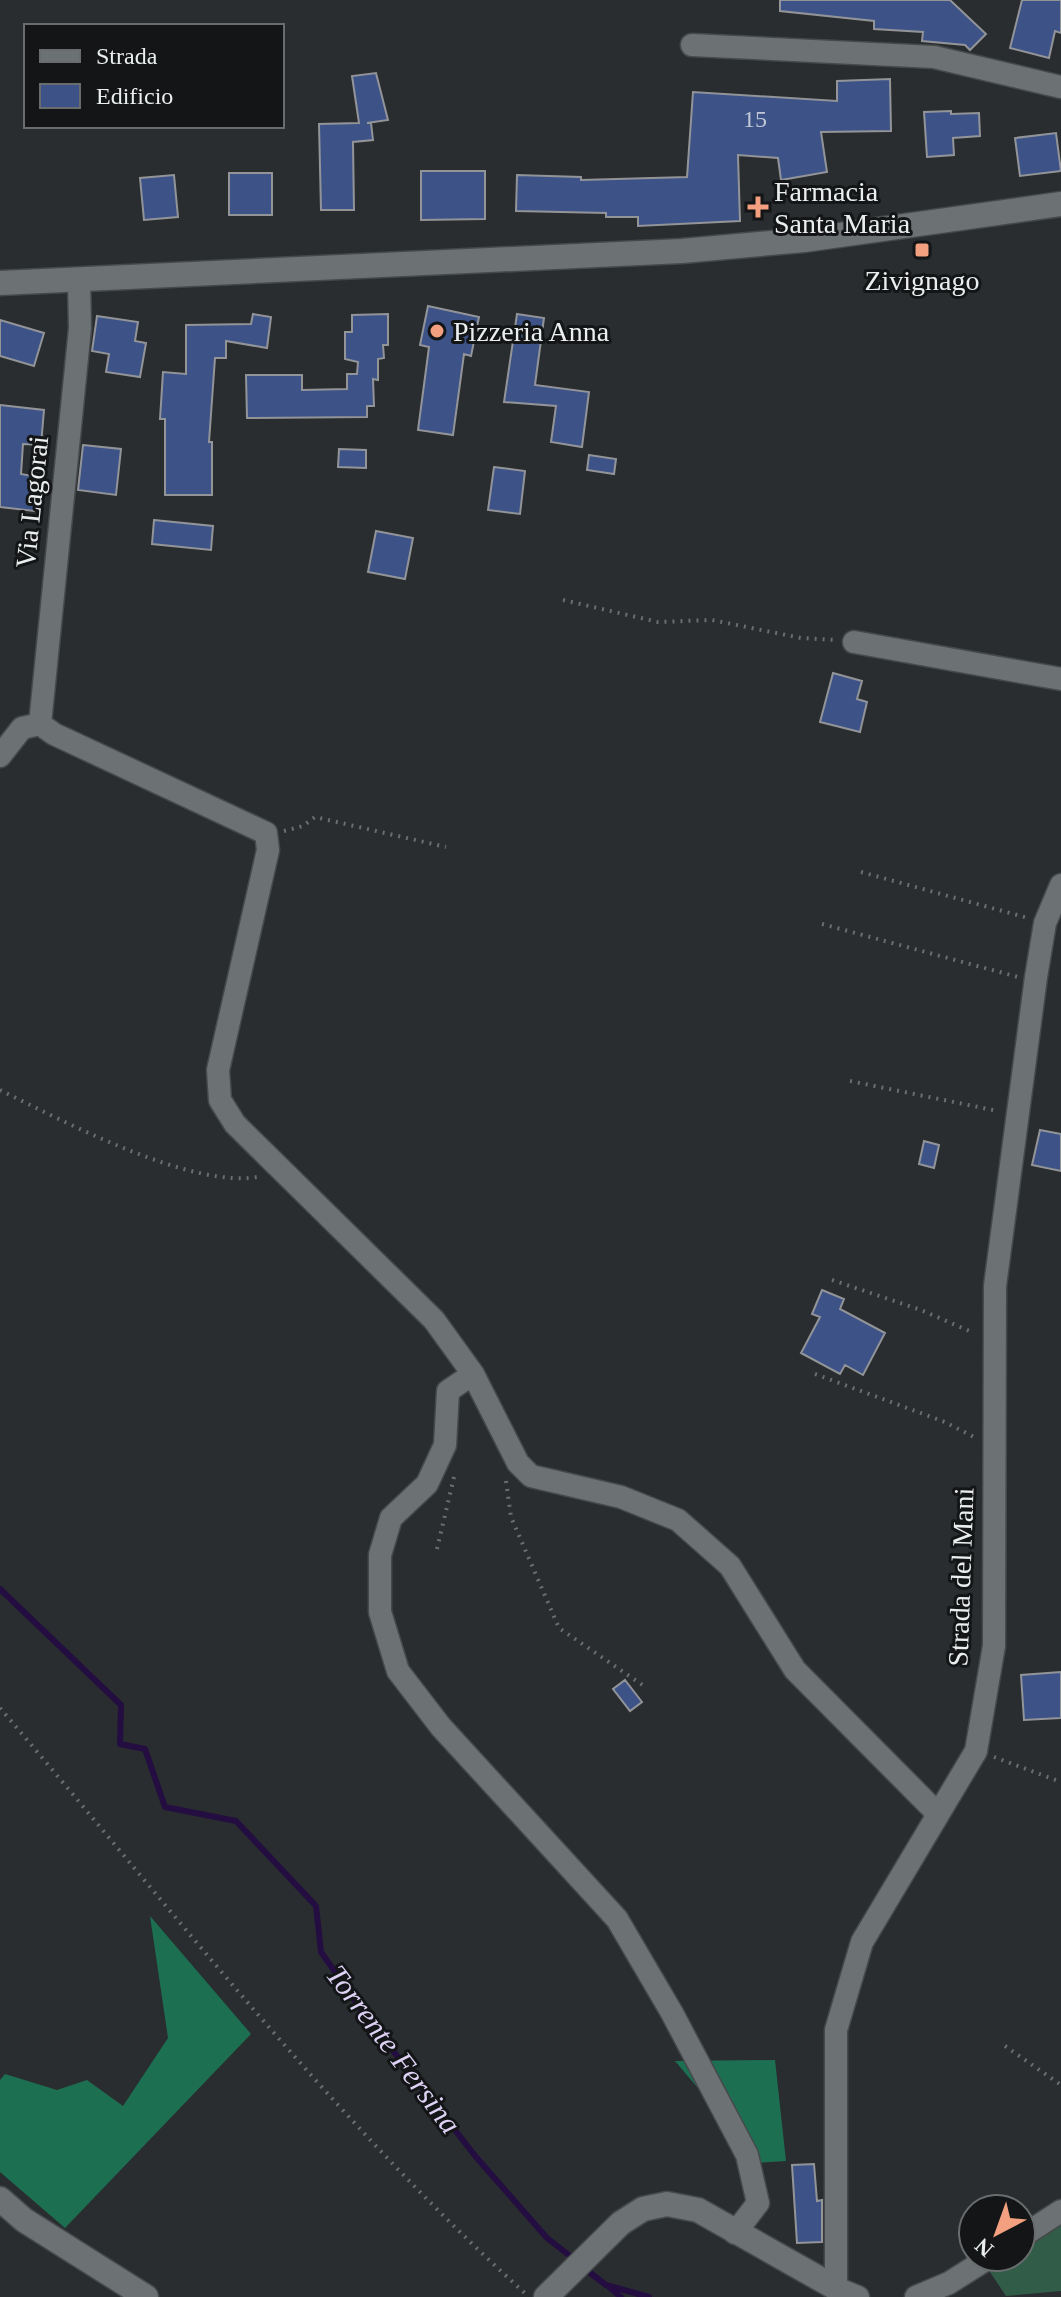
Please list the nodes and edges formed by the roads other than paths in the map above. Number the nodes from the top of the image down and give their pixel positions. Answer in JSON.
{"nodes":[{"id":1,"x":692,"y":45,"type":"dead end"},
{"id":2,"x":1061,"y":87,"type":"edge"},
{"id":3,"x":1061,"y":204,"type":"edge"},
{"id":4,"x":79,"y":281,"type":"junction"},
{"id":5,"x":0,"y":283,"type":"edge"},
{"id":6,"x":854,"y":642,"type":"road end"},
{"id":7,"x":1061,"y":679,"type":"edge"},
{"id":8,"x":40,"y":724,"type":"junction"},
{"id":9,"x":0,"y":756,"type":"edge"},
{"id":10,"x":1061,"y":885,"type":"edge"},
{"id":11,"x":473,"y":1374,"type":"junction"},
{"id":12,"x":938,"y":1814,"type":"junction"},
{"id":13,"x":0,"y":2199,"type":"edge"},
{"id":14,"x":1061,"y":2211,"type":"edge"},
{"id":15,"x":1037,"y":2227,"type":"edge"},
{"id":16,"x":735,"y":2233,"type":"junction"},
{"id":17,"x":965,"y":2273,"type":"edge"},
{"id":18,"x":847,"y":2293,"type":"edge"},
{"id":19,"x":146,"y":2297,"type":"edge"},
{"id":20,"x":546,"y":2297,"type":"edge"},
{"id":21,"x":916,"y":2297,"type":"edge"}],
"edges":[{"from":1,"to":2,"type":"street"},
{"from":3,"to":4,"type":"main road"},
{"from":4,"to":5,"type":"main road"},
{"from":4,"to":8,"type":"street","name":"Via Lagorai"},
{"from":6,"to":7,"type":"street"},
{"from":8,"to":9,"type":"street"},
{"from":8,"to":11,"type":"street"},
{"from":10,"to":12,"type":"street","name":"Strada del Mani"},
{"from":11,"to":12,"type":"street"},
{"from":11,"to":16,"type":"street"},
{"from":12,"to":18,"type":"street","name":"Strada del Mani"},
{"from":13,"to":19,"type":"main road"},
{"from":14,"to":15,"type":"street"},
{"from":16,"to":18,"type":"main road"},
{"from":16,"to":20,"type":"main road"},
{"from":17,"to":21,"type":"street"}]}
